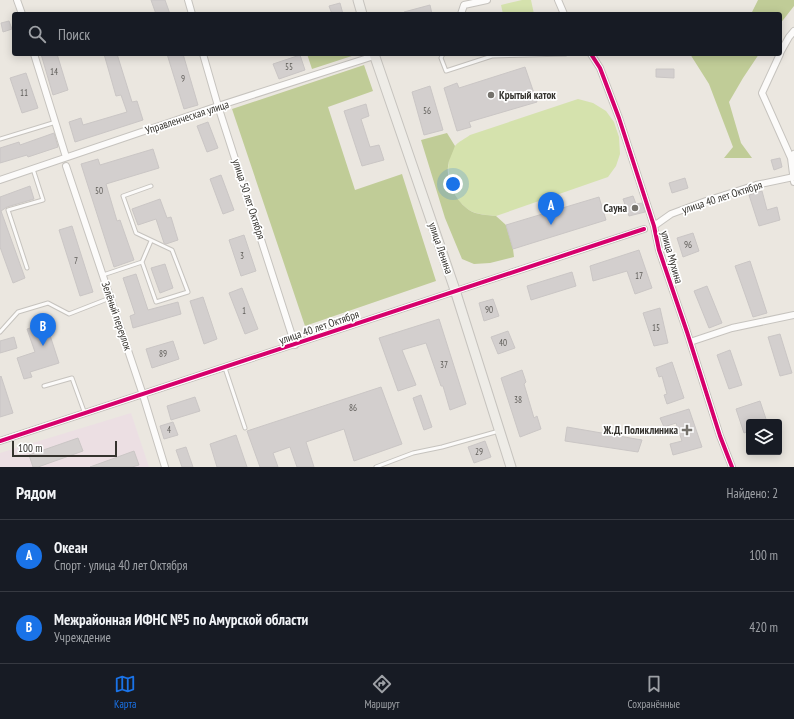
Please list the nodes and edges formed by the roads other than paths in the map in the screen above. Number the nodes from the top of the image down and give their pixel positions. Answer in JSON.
{"nodes":[{"id":1,"x":17,"y":0,"type":"edge"},
{"id":2,"x":188,"y":0,"type":"edge"},
{"id":3,"x":358,"y":0,"type":"edge"},
{"id":4,"x":487,"y":0,"type":"edge"},
{"id":5,"x":558,"y":0,"type":"edge"},
{"id":6,"x":21,"y":12,"type":"edge"},
{"id":7,"x":191,"y":12,"type":"edge"},
{"id":8,"x":361,"y":12,"type":"edge"},
{"id":9,"x":462,"y":12,"type":"edge"},
{"id":10,"x":563,"y":12,"type":"edge"},
{"id":11,"x":794,"y":31,"type":"edge"},
{"id":12,"x":782,"y":50,"type":"edge"},
{"id":13,"x":35,"y":56,"type":"edge"},
{"id":14,"x":204,"y":56,"type":"edge"},
{"id":15,"x":371,"y":56,"type":"edge"},
{"id":16,"x":374,"y":56,"type":"edge"},
{"id":17,"x":442,"y":56,"type":"edge"},
{"id":18,"x":492,"y":56,"type":"edge"},
{"id":19,"x":593,"y":56,"type":"edge"},
{"id":20,"x":779,"y":56,"type":"edge"},
{"id":21,"x":218,"y":106,"type":"junction"},
{"id":22,"x":56,"y":122,"type":"junction"},
{"id":23,"x":0,"y":139,"type":"edge"},
{"id":24,"x":792,"y":156,"type":"edge"},
{"id":25,"x":66,"y":158,"type":"junction"},
{"id":26,"x":66,"y":166,"type":"dead end"},
{"id":27,"x":33,"y":169,"type":"junction"},
{"id":28,"x":794,"y":179,"type":"edge"},
{"id":29,"x":0,"y":180,"type":"edge"},
{"id":30,"x":151,"y":186,"type":"dead end"},
{"id":31,"x":654,"y":226,"type":"junction"},
{"id":32,"x":644,"y":229,"type":"dead end"},
{"id":33,"x":152,"y":240,"type":"junction"},
{"id":34,"x":142,"y":262,"type":"junction"},
{"id":35,"x":27,"y":268,"type":"dead end"},
{"id":36,"x":103,"y":275,"type":"junction"},
{"id":37,"x":455,"y":290,"type":"junction"},
{"id":38,"x":110,"y":298,"type":"junction"},
{"id":39,"x":794,"y":315,"type":"edge"},
{"id":40,"x":0,"y":332,"type":"edge"},
{"id":41,"x":690,"y":342,"type":"junction"},
{"id":42,"x":295,"y":345,"type":"junction"},
{"id":43,"x":225,"y":368,"type":"junction"},
{"id":44,"x":44,"y":386,"type":"dead end"},
{"id":45,"x":143,"y":394,"type":"junction"},
{"id":46,"x":85,"y":414,"type":"junction"},
{"id":47,"x":245,"y":428,"type":"dead end"},
{"id":48,"x":499,"y":431,"type":"junction"},
{"id":49,"x":0,"y":441,"type":"edge"},
{"id":50,"x":164,"y":467,"type":"edge"},
{"id":51,"x":376,"y":467,"type":"edge"},
{"id":52,"x":511,"y":467,"type":"edge"},
{"id":53,"x":731,"y":467,"type":"edge"}],
"edges":[{"from":1,"to":6,"type":"street"},
{"from":2,"to":7,"type":"street"},
{"from":3,"to":8,"type":"main road"},
{"from":4,"to":9,"type":"street"},
{"from":5,"to":10,"type":"street"},
{"from":11,"to":12,"type":"street"},
{"from":13,"to":22,"type":"street"},
{"from":14,"to":21,"type":"street","name":"улица 50 лет Октября"},
{"from":15,"to":21,"type":"street","name":"Управленческая улица"},
{"from":16,"to":37,"type":"main road","name":"улица Ленина"},
{"from":17,"to":18,"type":"lane"},
{"from":19,"to":31,"type":"street","name":"улица Мухина"},
{"from":20,"to":24,"type":"street"},
{"from":21,"to":25,"type":"street","name":"Управленческая улица"},
{"from":21,"to":42,"type":"street","name":"улица 50 лет Октября"},
{"from":22,"to":23,"type":"lane"},
{"from":22,"to":25,"type":"street"},
{"from":24,"to":28,"type":"street"},
{"from":25,"to":27,"type":"street","name":"Управленческая улица"},
{"from":26,"to":36,"type":"street","name":"Зелёный переулок"},
{"from":27,"to":29,"type":"street","name":"Управленческая улица"},
{"from":27,"to":35,"type":"lane"},
{"from":28,"to":31,"type":"street","name":"улица 40 лет Октября"},
{"from":30,"to":33,"type":"lane"},
{"from":31,"to":41,"type":"street","name":"улица Мухина"},
{"from":32,"to":37,"type":"street","name":"улица 40 лет Октября"},
{"from":33,"to":34,"type":"lane"},
{"from":33,"to":34,"type":"lane"},
{"from":34,"to":36,"type":"lane"},
{"from":36,"to":38,"type":"street","name":"Зелёный переулок"},
{"from":37,"to":42,"type":"street","name":"улица 40 лет Октября"},
{"from":37,"to":48,"type":"main road","name":"улица Ленина"},
{"from":38,"to":40,"type":"lane"},
{"from":38,"to":45,"type":"street","name":"Зелёный переулок"},
{"from":39,"to":41,"type":"street"},
{"from":41,"to":53,"type":"street","name":"улица Мухина"},
{"from":42,"to":43,"type":"street","name":"улица 40 лет Октября"},
{"from":43,"to":45,"type":"street","name":"улица 40 лет Октября"},
{"from":43,"to":47,"type":"lane"},
{"from":44,"to":46,"type":"lane"},
{"from":45,"to":46,"type":"street","name":"улица 40 лет Октября"},
{"from":45,"to":50,"type":"street","name":"Зелёный переулок"},
{"from":46,"to":49,"type":"street","name":"улица 40 лет Октября"},
{"from":48,"to":51,"type":"lane"},
{"from":48,"to":52,"type":"main road","name":"улица Ленина"}]}
